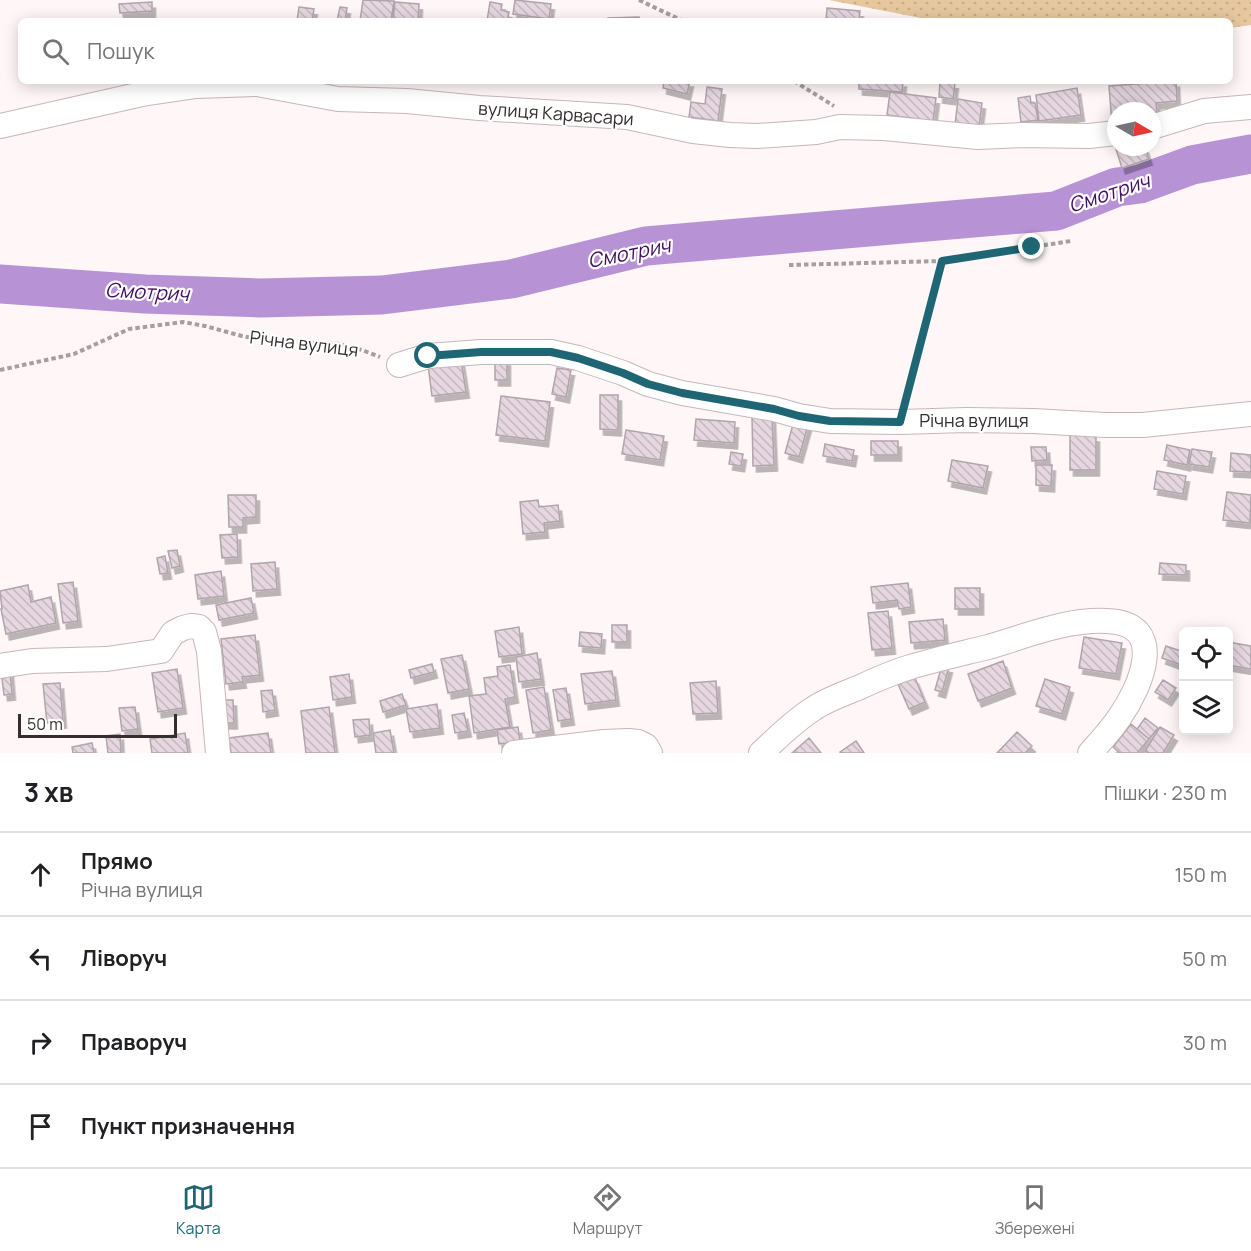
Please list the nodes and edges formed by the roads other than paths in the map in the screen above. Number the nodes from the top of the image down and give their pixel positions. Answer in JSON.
{"nodes":[{"id":1,"x":1251,"y":107,"type":"edge"},
{"id":2,"x":1161,"y":124,"type":"edge"},
{"id":3,"x":0,"y":126,"type":"edge"},
{"id":4,"x":1107,"y":134,"type":"edge"},
{"id":5,"x":399,"y":364,"type":"road end"},
{"id":6,"x":1251,"y":414,"type":"edge"},
{"id":7,"x":0,"y":666,"type":"edge"},
{"id":8,"x":219,"y":753,"type":"edge"},
{"id":9,"x":514,"y":753,"type":"edge"},
{"id":10,"x":650,"y":753,"type":"edge"},
{"id":11,"x":761,"y":753,"type":"edge"},
{"id":12,"x":1090,"y":753,"type":"edge"}],
"edges":[{"from":1,"to":2,"type":"street"},
{"from":3,"to":4,"type":"street","name":"вулиця Карвасари"},
{"from":5,"to":6,"type":"street","name":"Річна вулиця"},
{"from":7,"to":8,"type":"street"},
{"from":9,"to":10,"type":"street"},
{"from":11,"to":12,"type":"street"}]}
